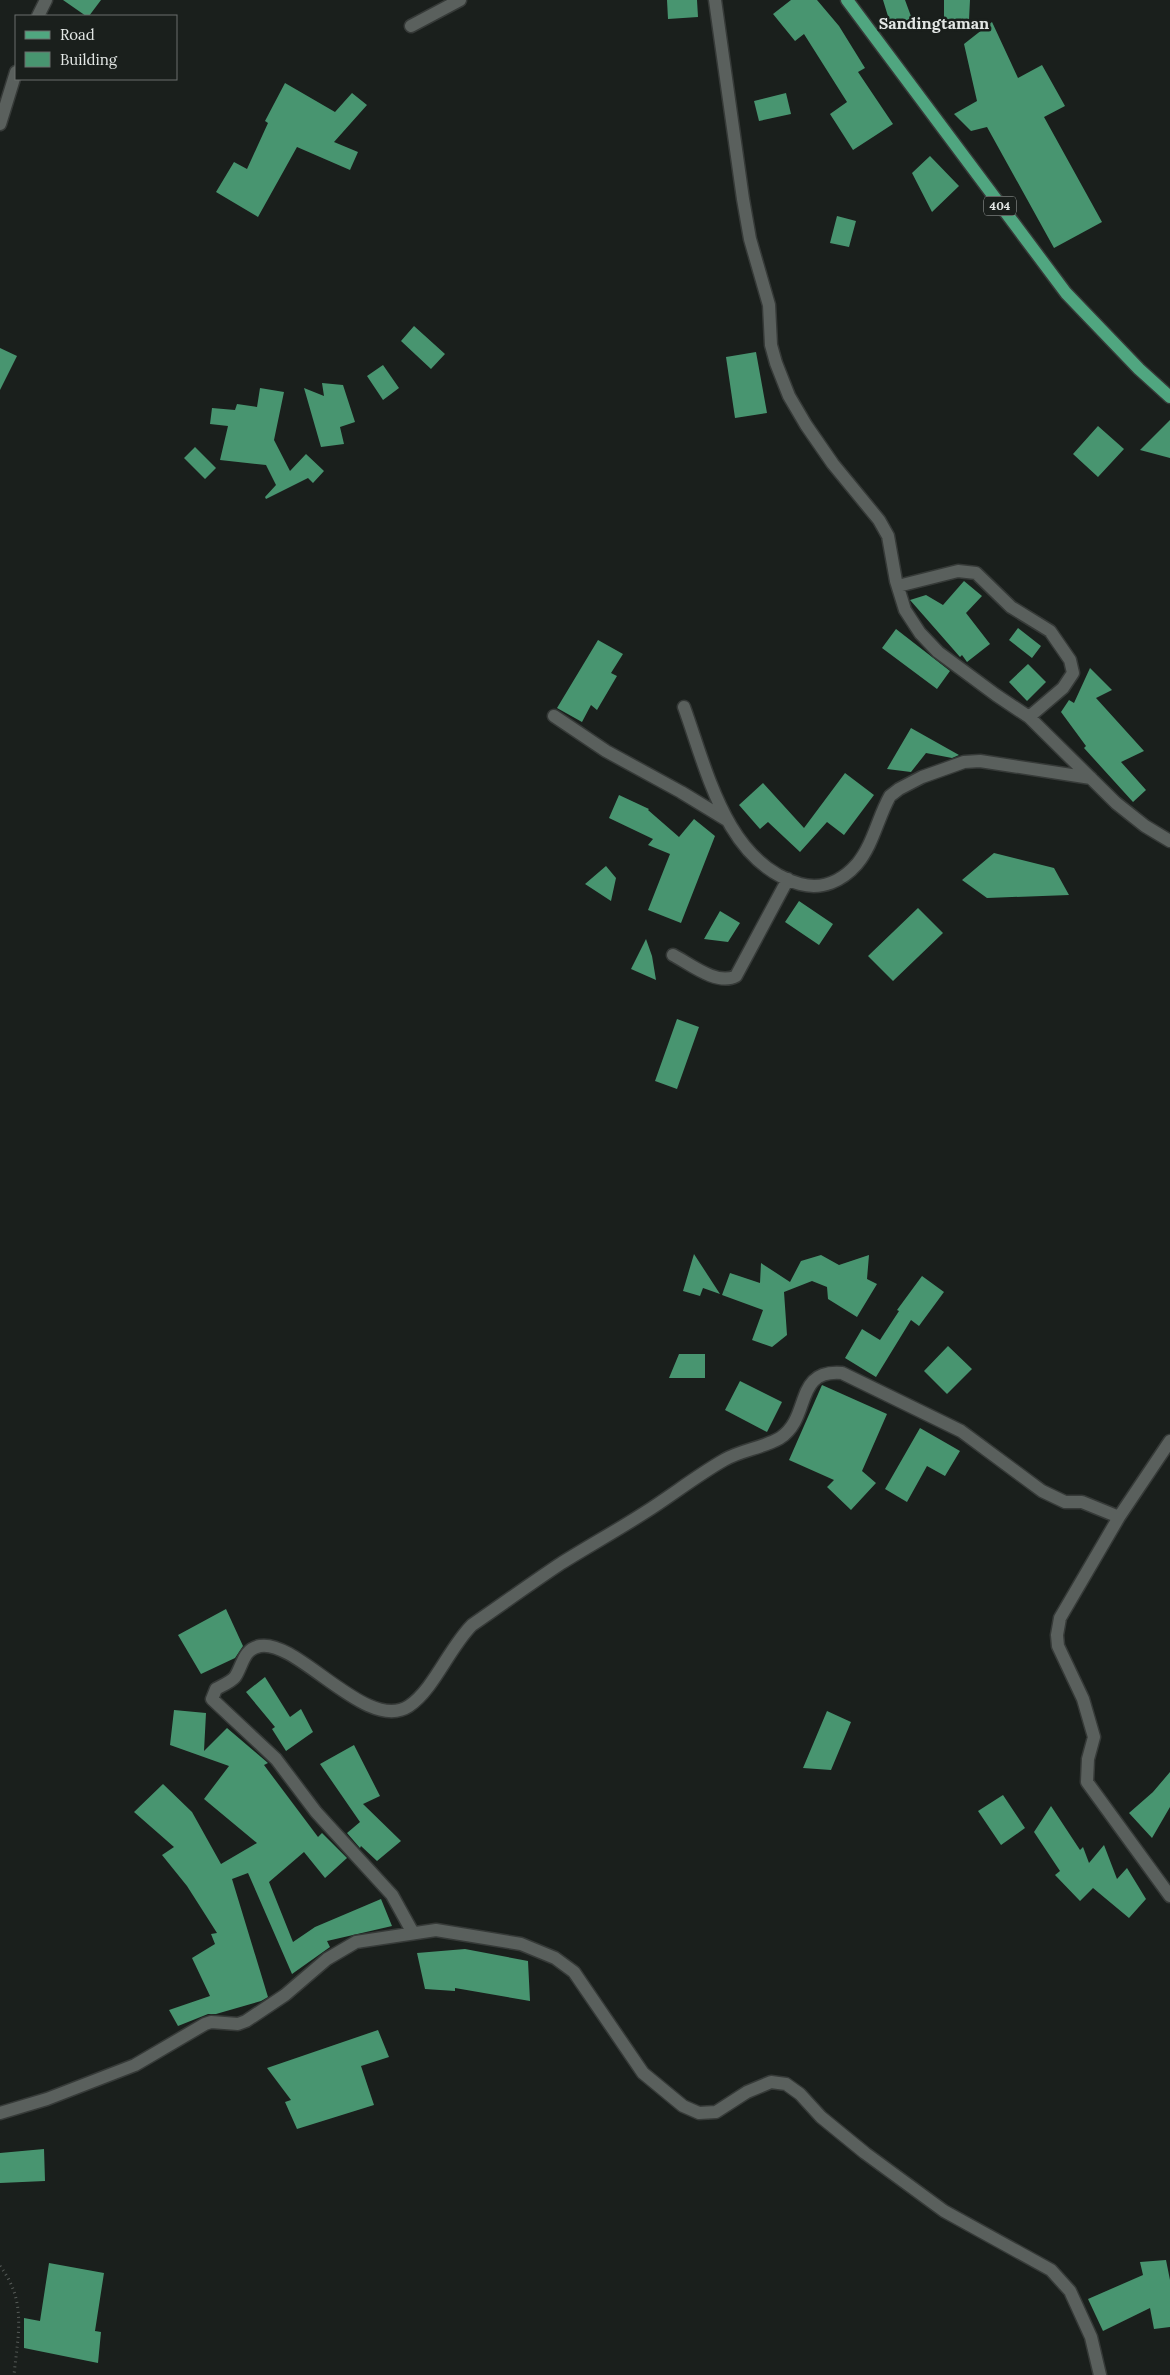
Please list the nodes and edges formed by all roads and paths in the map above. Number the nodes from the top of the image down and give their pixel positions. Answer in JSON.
{"nodes":[{"id":1,"x":46,"y":0,"type":"edge"},
{"id":2,"x":460,"y":0,"type":"edge"},
{"id":3,"x":715,"y":0,"type":"edge"},
{"id":4,"x":847,"y":0,"type":"edge"},
{"id":5,"x":38,"y":15,"type":"edge"},
{"id":6,"x":411,"y":26,"type":"dead end"},
{"id":7,"x":15,"y":75,"type":"edge"},
{"id":8,"x":0,"y":124,"type":"edge"},
{"id":9,"x":1170,"y":397,"type":"edge"},
{"id":10,"x":898,"y":586,"type":"junction"},
{"id":11,"x":684,"y":708,"type":"dead end"},
{"id":12,"x":554,"y":716,"type":"dead end"},
{"id":13,"x":1029,"y":717,"type":"junction"},
{"id":14,"x":1091,"y":778,"type":"junction"},
{"id":15,"x":726,"y":820,"type":"junction"},
{"id":16,"x":1170,"y":841,"type":"edge"},
{"id":17,"x":788,"y":879,"type":"junction"},
{"id":18,"x":673,"y":955,"type":"dead end"},
{"id":19,"x":1170,"y":1442,"type":"edge"},
{"id":20,"x":1118,"y":1517,"type":"junction"},
{"id":21,"x":1170,"y":1896,"type":"edge"},
{"id":22,"x":413,"y":1933,"type":"junction"},
{"id":23,"x":0,"y":2113,"type":"edge"},
{"id":24,"x":0,"y":2266,"type":"edge"},
{"id":25,"x":14,"y":2375,"type":"edge"},
{"id":26,"x":1100,"y":2375,"type":"edge"}],
"edges":[{"from":1,"to":5,"type":"street"},
{"from":2,"to":6,"type":"street"},
{"from":3,"to":10,"type":"street"},
{"from":4,"to":9,"type":"main road","number":"404"},
{"from":7,"to":8,"type":"street"},
{"from":10,"to":13,"type":"street"},
{"from":10,"to":13,"type":"street"},
{"from":11,"to":15,"type":"street"},
{"from":12,"to":15,"type":"street"},
{"from":13,"to":14,"type":"street"},
{"from":14,"to":16,"type":"street"},
{"from":14,"to":17,"type":"street"},
{"from":15,"to":17,"type":"street"},
{"from":17,"to":18,"type":"street"},
{"from":19,"to":20,"type":"street"},
{"from":20,"to":21,"type":"street"},
{"from":20,"to":22,"type":"street"},
{"from":22,"to":23,"type":"street"},
{"from":22,"to":26,"type":"street"},
{"from":24,"to":25,"type":"path"}]}
